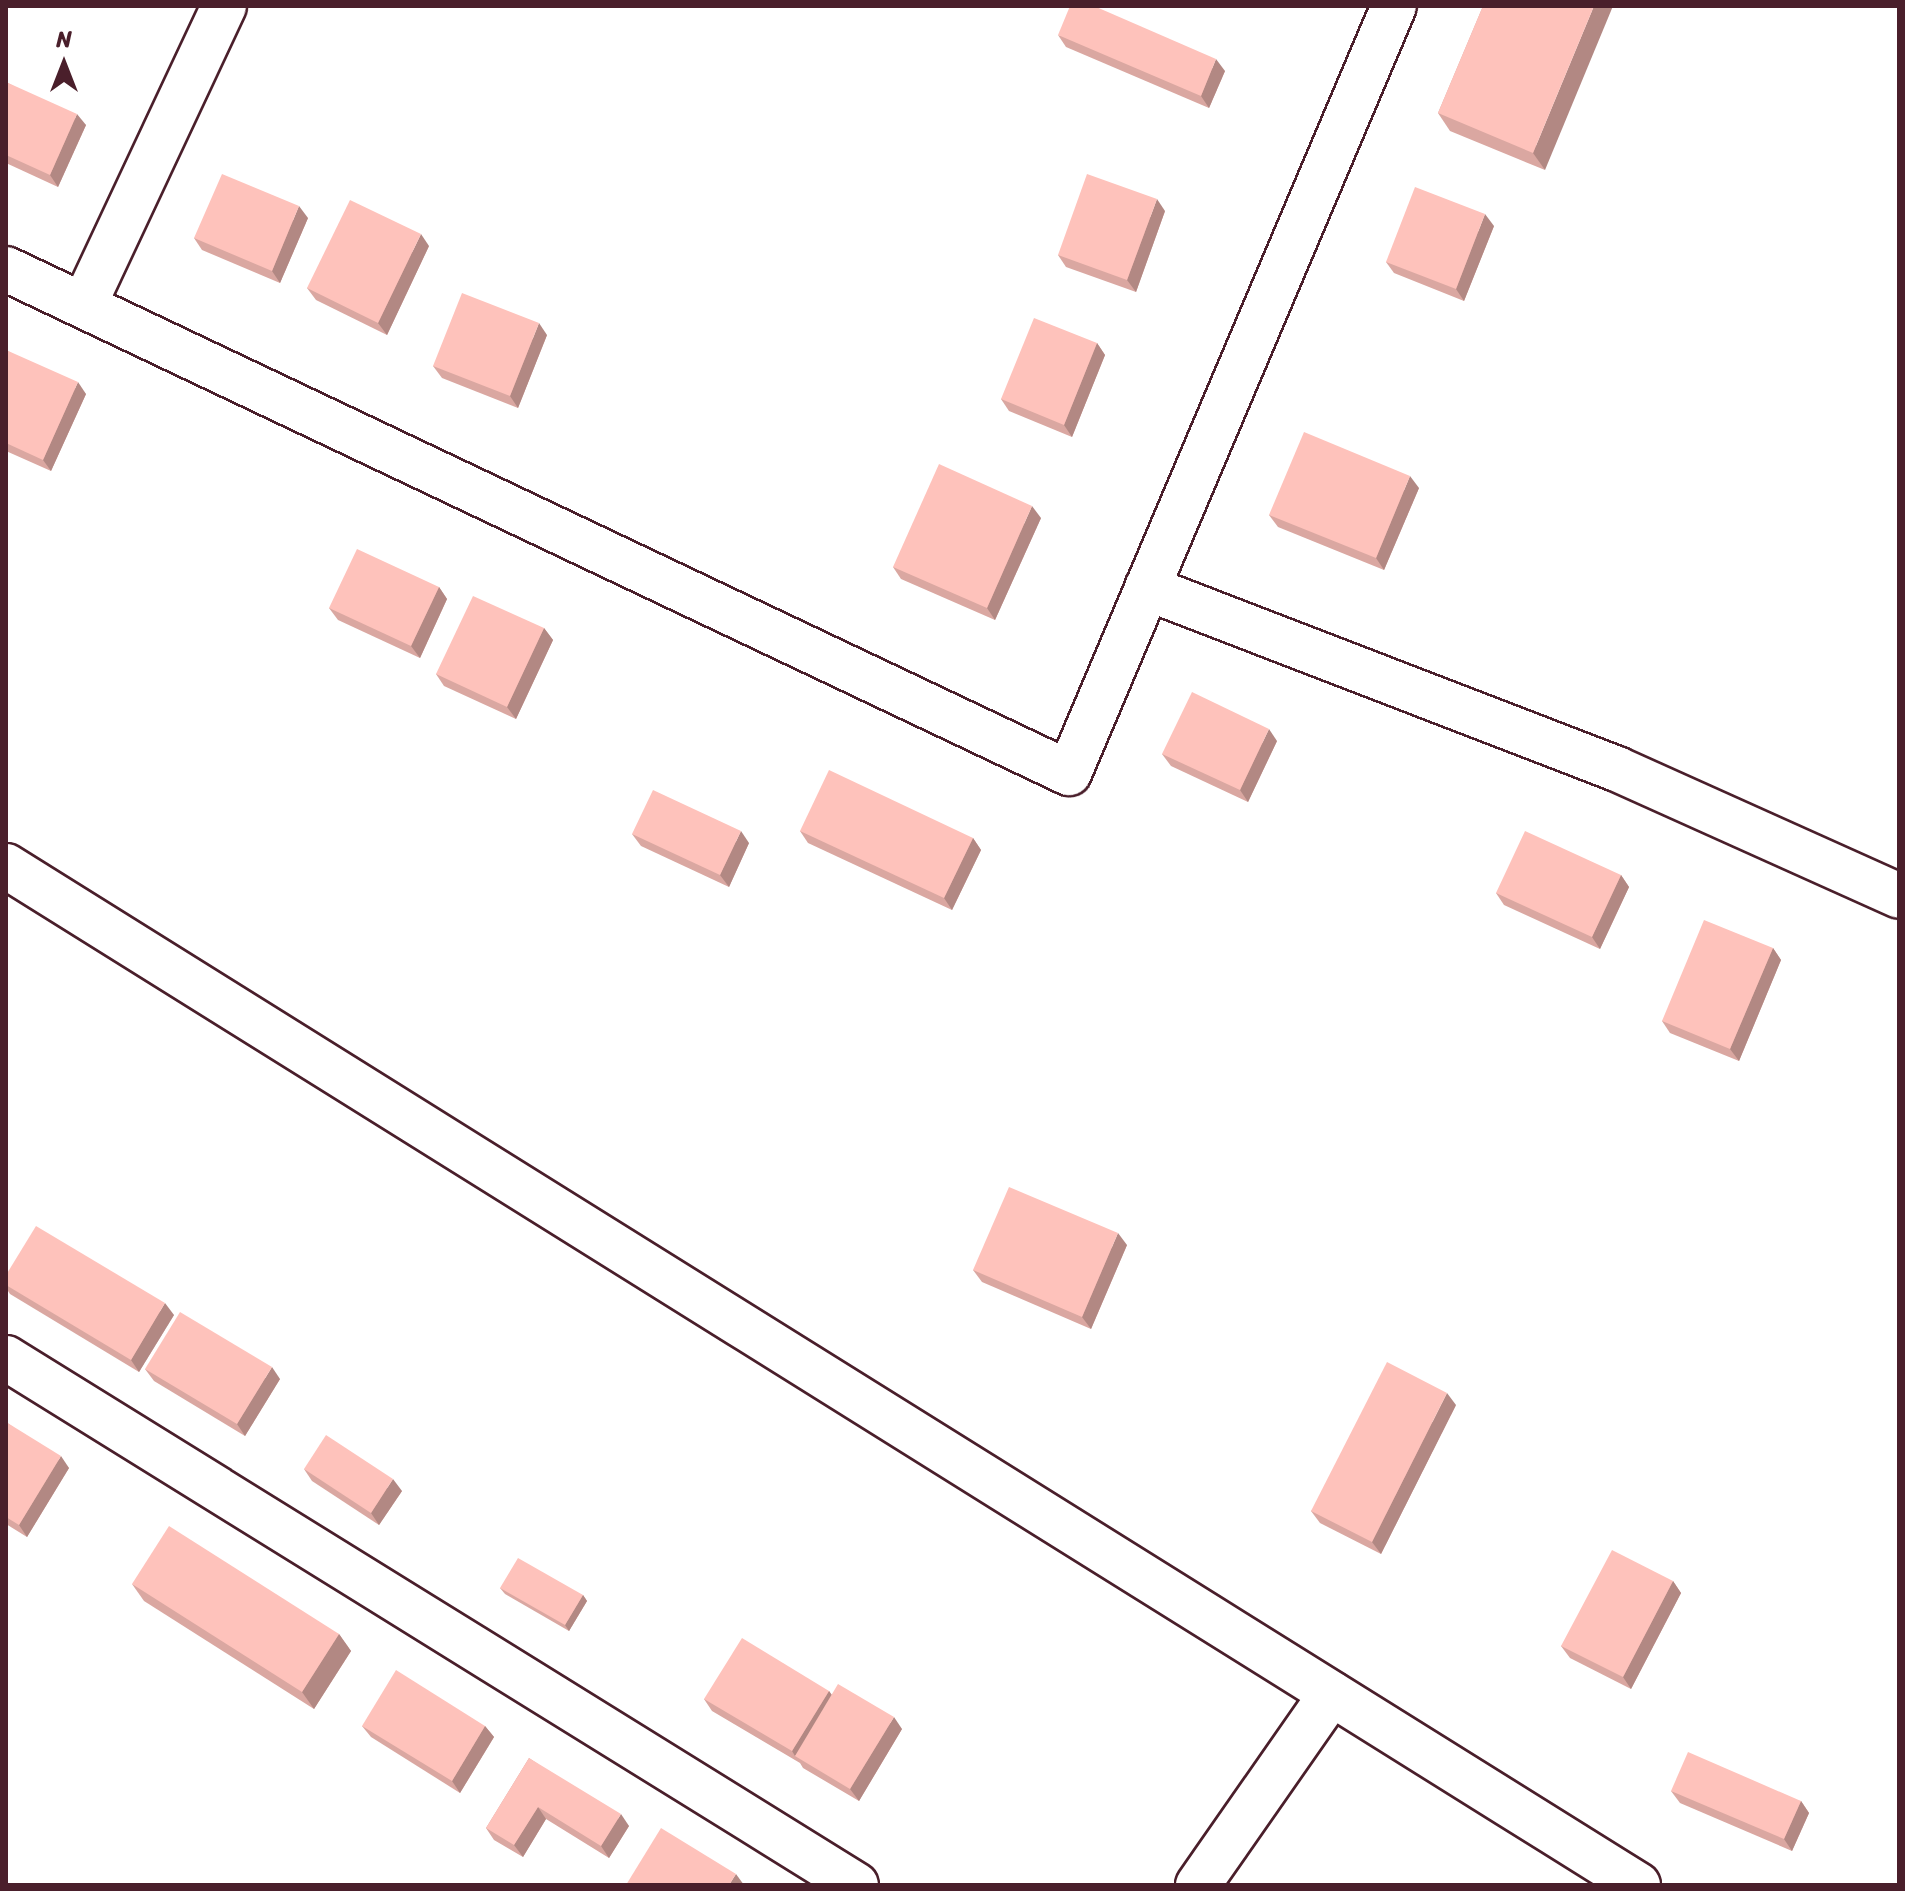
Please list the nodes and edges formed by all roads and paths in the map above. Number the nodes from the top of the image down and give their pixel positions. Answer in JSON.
{"nodes":[{"id":1,"x":224,"y":6,"type":"edge"},
{"id":2,"x":1394,"y":6,"type":"edge"},
{"id":3,"x":6,"y":269,"type":"edge"},
{"id":4,"x":84,"y":305,"type":"junction"},
{"id":5,"x":1147,"y":588,"type":"junction"},
{"id":6,"x":6,"y":866,"type":"edge"},
{"id":7,"x":1899,"y":896,"type":"edge"},
{"id":8,"x":6,"y":1358,"type":"edge"},
{"id":9,"x":1331,"y":1694,"type":"junction"},
{"id":10,"x":856,"y":1885,"type":"edge"},
{"id":11,"x":1198,"y":1885,"type":"edge"},
{"id":12,"x":1638,"y":1885,"type":"edge"}],
"edges":[{"from":1,"to":4,"type":"street"},
{"from":2,"to":5,"type":"street"},
{"from":3,"to":4,"type":"street"},
{"from":4,"to":5,"type":"street"},
{"from":5,"to":7,"type":"street"},
{"from":6,"to":9,"type":"street"},
{"from":8,"to":10,"type":"street"},
{"from":9,"to":11,"type":"street"},
{"from":9,"to":12,"type":"street"}]}
